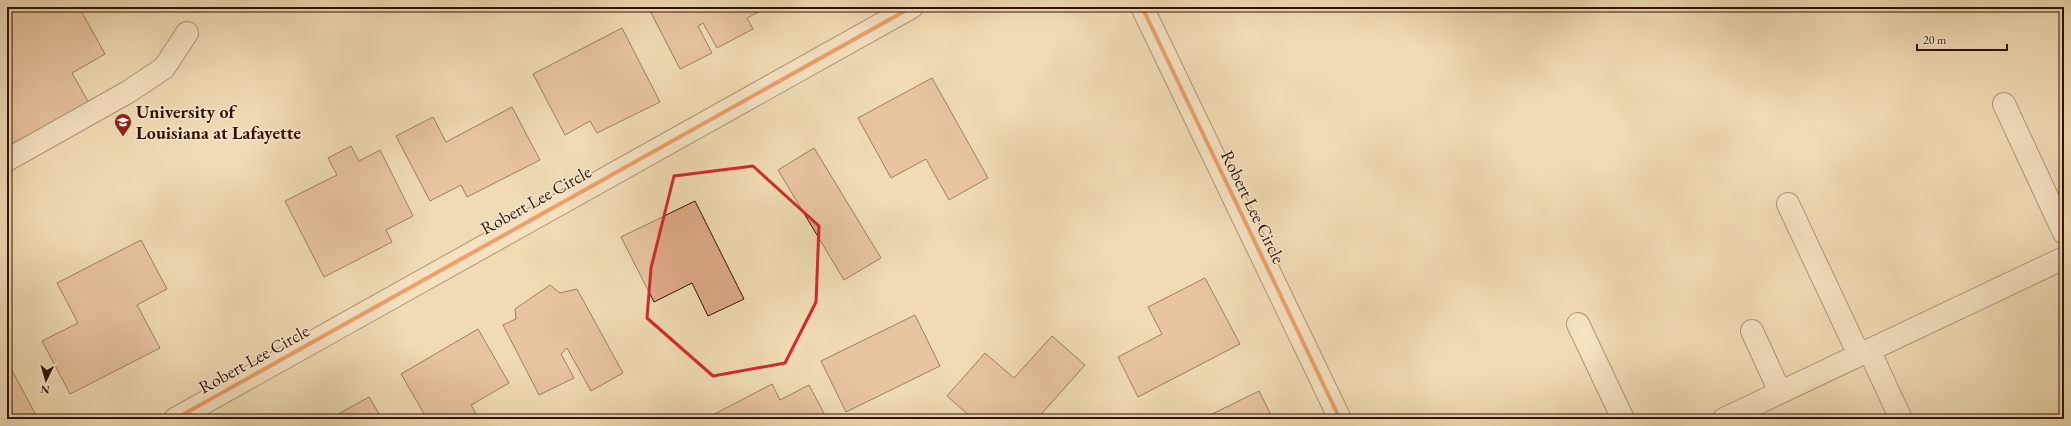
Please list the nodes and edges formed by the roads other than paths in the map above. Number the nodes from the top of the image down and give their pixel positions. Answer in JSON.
{"nodes":[{"id":1,"x":912,"y":7,"type":"edge"},
{"id":2,"x":1142,"y":7,"type":"edge"},
{"id":3,"x":187,"y":33,"type":"dead end"},
{"id":4,"x":2004,"y":104,"type":"dead end"},
{"id":5,"x":7,"y":160,"type":"edge"},
{"id":6,"x":1788,"y":204,"type":"dead end"},
{"id":7,"x":2064,"y":233,"type":"edge"},
{"id":8,"x":2064,"y":258,"type":"edge"},
{"id":9,"x":1578,"y":324,"type":"dead end"},
{"id":10,"x":1752,"y":331,"type":"dead end"},
{"id":11,"x":1864,"y":352,"type":"junction"},
{"id":12,"x":1780,"y":392,"type":"junction"},
{"id":13,"x":175,"y":419,"type":"edge"},
{"id":14,"x":1340,"y":419,"type":"edge"},
{"id":15,"x":1623,"y":419,"type":"edge"},
{"id":16,"x":1724,"y":419,"type":"edge"},
{"id":17,"x":1901,"y":419,"type":"edge"}],
"edges":[{"from":1,"to":13,"type":"street","name":"Robert Lee Circle"},
{"from":2,"to":14,"type":"street","name":"Robert Lee Circle"},
{"from":3,"to":5,"type":"street"},
{"from":4,"to":7,"type":"street"},
{"from":6,"to":11,"type":"street"},
{"from":8,"to":11,"type":"street"},
{"from":9,"to":15,"type":"street"},
{"from":10,"to":12,"type":"street"},
{"from":11,"to":12,"type":"street"},
{"from":11,"to":17,"type":"street"},
{"from":12,"to":16,"type":"street"}]}
